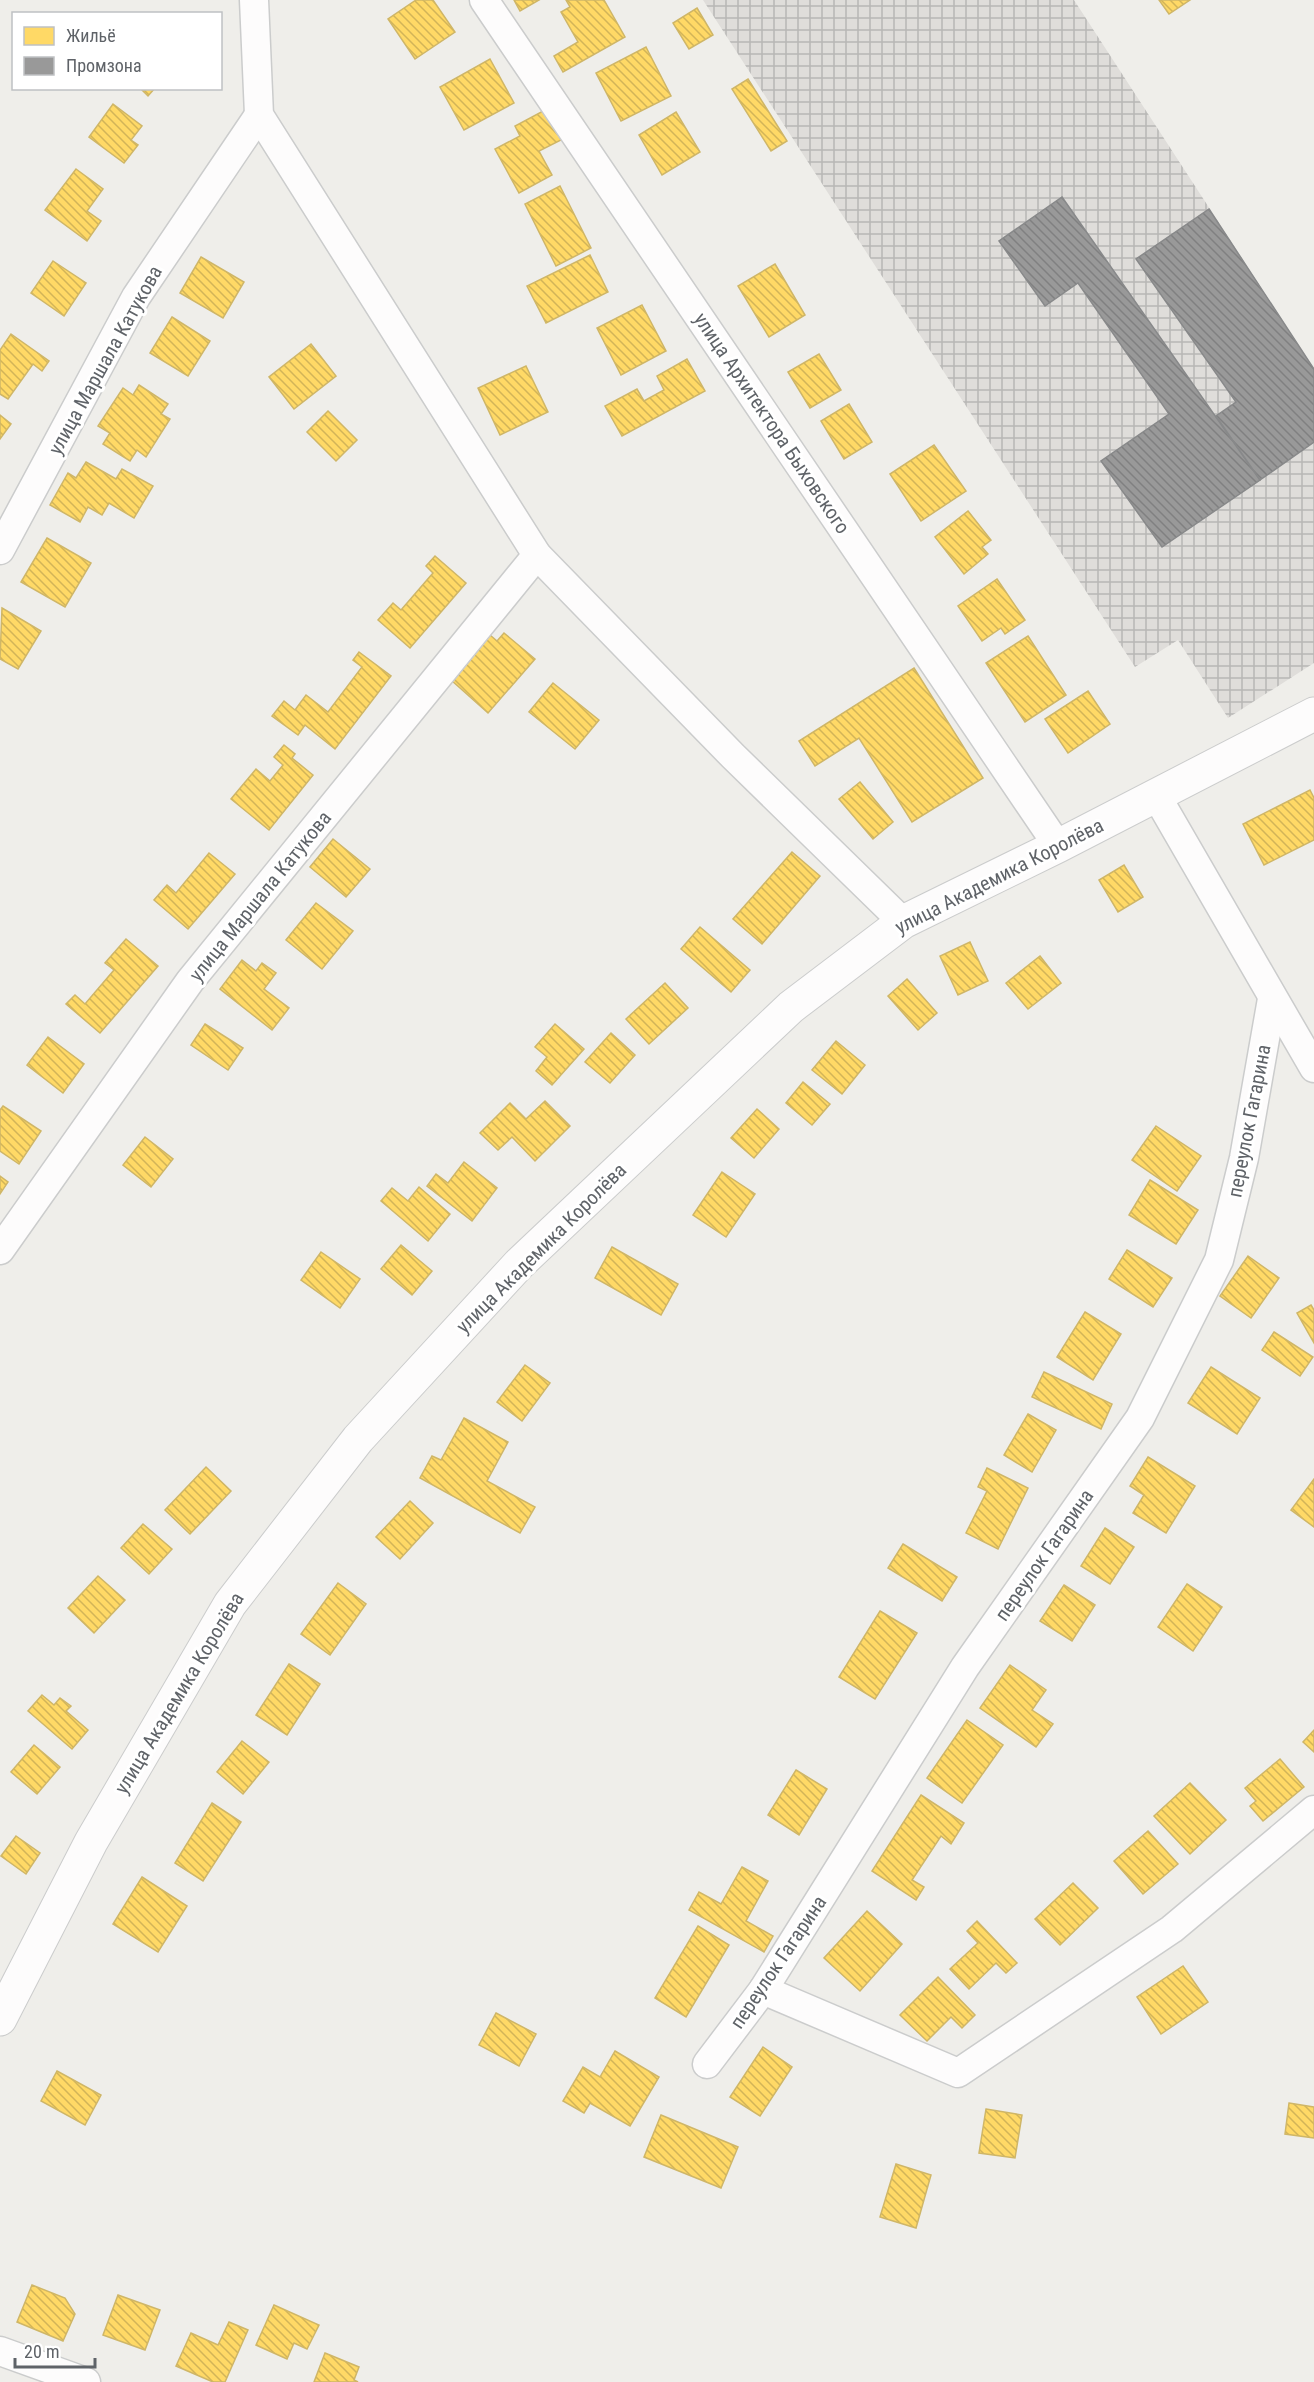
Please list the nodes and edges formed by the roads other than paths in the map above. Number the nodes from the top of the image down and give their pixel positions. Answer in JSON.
{"nodes":[{"id":1,"x":254,"y":0,"type":"edge"},
{"id":2,"x":484,"y":0,"type":"edge"},
{"id":3,"x":259,"y":115,"type":"junction"},
{"id":4,"x":0,"y":550,"type":"edge"},
{"id":5,"x":537,"y":555,"type":"junction"},
{"id":6,"x":1314,"y":714,"type":"edge"},
{"id":7,"x":1156,"y":795,"type":"junction"},
{"id":8,"x":1058,"y":846,"type":"junction"},
{"id":9,"x":903,"y":922,"type":"junction"},
{"id":10,"x":1272,"y":999,"type":"junction"},
{"id":11,"x":1314,"y":1068,"type":"edge"},
{"id":12,"x":0,"y":1250,"type":"edge"},
{"id":13,"x":1314,"y":1810,"type":"edge"},
{"id":14,"x":763,"y":1990,"type":"junction"},
{"id":15,"x":0,"y":2019,"type":"edge"},
{"id":16,"x":707,"y":2064,"type":"dead end"},
{"id":17,"x":0,"y":2351,"type":"edge"},
{"id":18,"x":86,"y":2382,"type":"edge"}],
"edges":[{"from":1,"to":3,"type":"street"},
{"from":2,"to":8,"type":"street","name":"улица Архитектора Быховского"},
{"from":3,"to":4,"type":"street","name":"улица Маршала Катукова"},
{"from":3,"to":5,"type":"street"},
{"from":5,"to":9,"type":"street"},
{"from":5,"to":12,"type":"street","name":"улица Маршала Катукова"},
{"from":6,"to":7,"type":"street","name":"улица Академика Королёва"},
{"from":7,"to":8,"type":"street","name":"улица Академика Королёва"},
{"from":7,"to":10,"type":"street"},
{"from":8,"to":9,"type":"street","name":"улица Академика Королёва"},
{"from":9,"to":15,"type":"street","name":"улица Академика Королёва"},
{"from":10,"to":11,"type":"street"},
{"from":10,"to":14,"type":"street","name":"переулок Гагарина"},
{"from":13,"to":14,"type":"street"},
{"from":14,"to":16,"type":"street","name":"переулок Гагарина"},
{"from":17,"to":18,"type":"street"}]}
